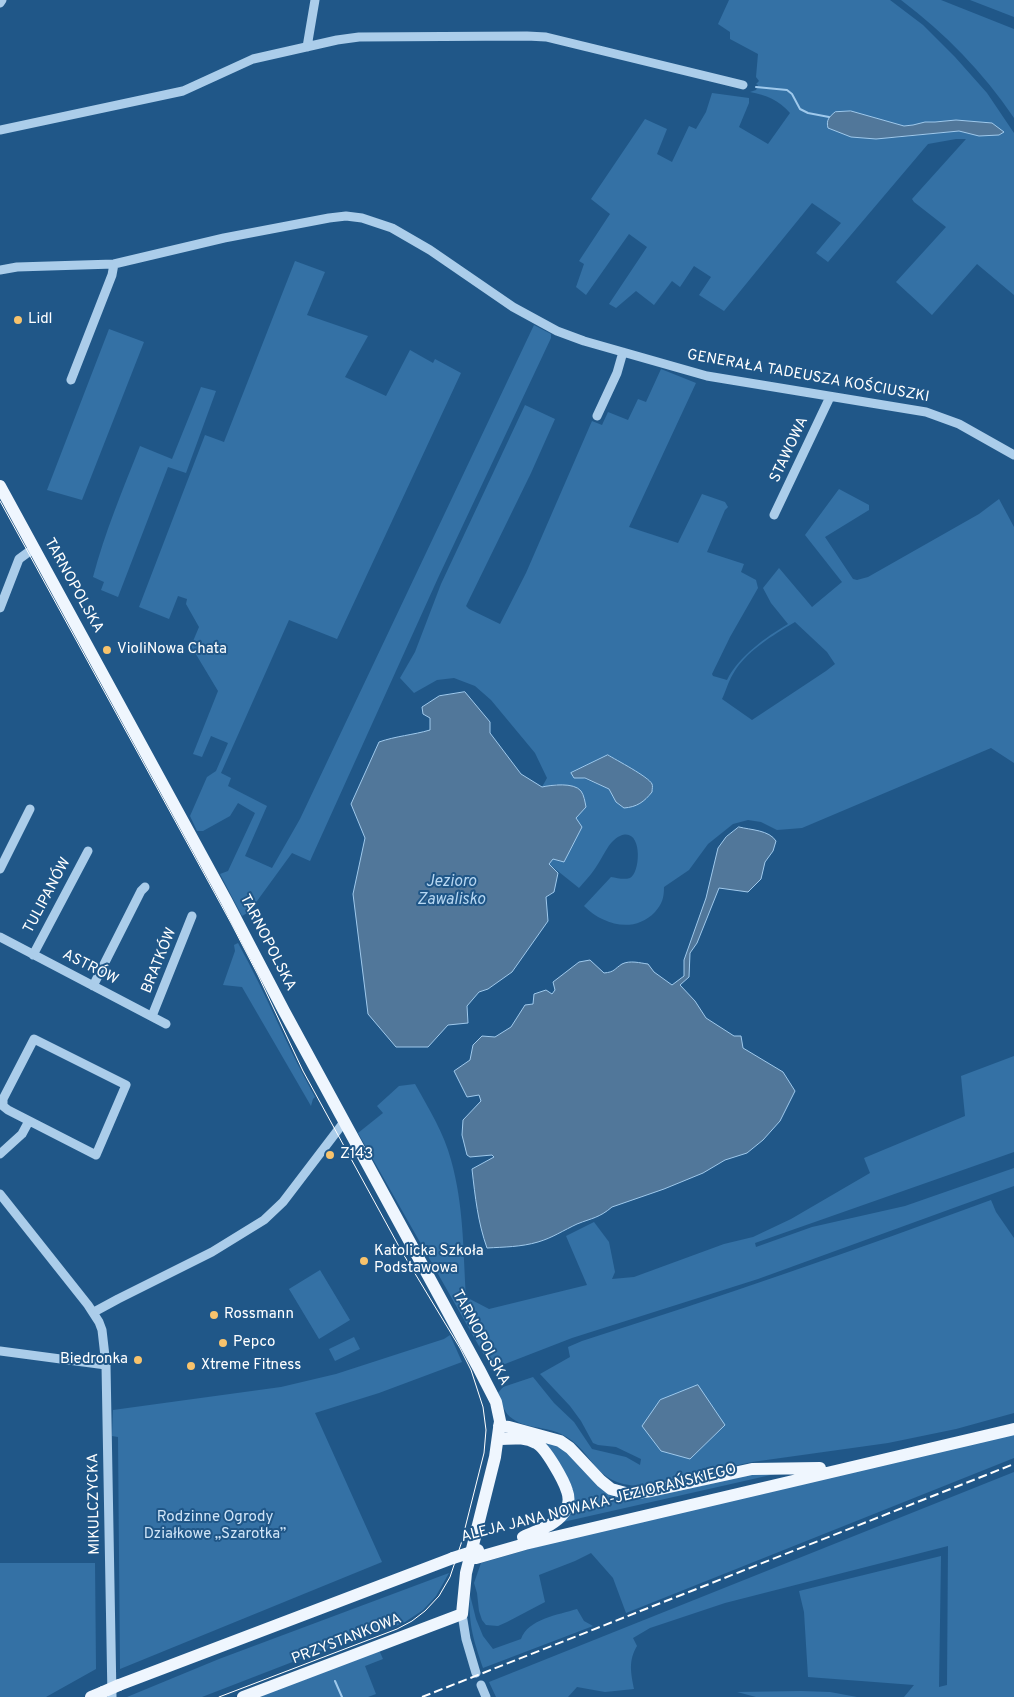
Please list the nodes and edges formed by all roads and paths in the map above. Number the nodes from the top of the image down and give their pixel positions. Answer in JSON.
{"nodes":[{"id":1,"x":315,"y":0,"type":"edge"},
{"id":2,"x":307,"y":47,"type":"junction"},
{"id":3,"x":743,"y":85,"type":"dead end"},
{"id":4,"x":0,"y":130,"type":"edge"},
{"id":5,"x":114,"y":264,"type":"junction"},
{"id":6,"x":0,"y":270,"type":"edge"},
{"id":7,"x":623,"y":352,"type":"junction"},
{"id":8,"x":71,"y":380,"type":"dead end"},
{"id":9,"x":830,"y":397,"type":"junction"},
{"id":10,"x":597,"y":416,"type":"dead end"},
{"id":11,"x":1014,"y":455,"type":"edge"},
{"id":12,"x":0,"y":486,"type":"edge"},
{"id":13,"x":774,"y":515,"type":"dead end"},
{"id":14,"x":34,"y":548,"type":"junction"},
{"id":15,"x":0,"y":608,"type":"edge"},
{"id":16,"x":30,"y":809,"type":"dead end"},
{"id":17,"x":88,"y":851,"type":"dead end"},
{"id":18,"x":0,"y":869,"type":"edge"},
{"id":19,"x":145,"y":887,"type":"dead end"},
{"id":20,"x":192,"y":916,"type":"dead end"},
{"id":21,"x":0,"y":937,"type":"edge"},
{"id":22,"x":33,"y":954,"type":"junction"},
{"id":23,"x":93,"y":986,"type":"junction"},
{"id":24,"x":152,"y":1016,"type":"junction"},
{"id":25,"x":166,"y":1024,"type":"dead end"},
{"id":26,"x":30,"y":1121,"type":"junction"},
{"id":27,"x":344,"y":1122,"type":"junction"},
{"id":28,"x":0,"y":1154,"type":"edge"},
{"id":29,"x":0,"y":1194,"type":"edge"},
{"id":30,"x":94,"y":1312,"type":"junction"},
{"id":31,"x":0,"y":1351,"type":"edge"},
{"id":32,"x":106,"y":1365,"type":"junction"},
{"id":33,"x":1014,"y":1421,"type":"edge"},
{"id":34,"x":499,"y":1427,"type":"junction"},
{"id":35,"x":1014,"y":1429,"type":"edge"},
{"id":36,"x":820,"y":1468,"type":"junction"},
{"id":37,"x":523,"y":1536,"type":"junction"},
{"id":38,"x":477,"y":1554,"type":"junction"},
{"id":39,"x":462,"y":1614,"type":"junction"},
{"id":40,"x":476,"y":1673,"type":"dead end"},
{"id":41,"x":481,"y":1685,"type":"dead end"},
{"id":42,"x":109,"y":1694,"type":"edge"},
{"id":43,"x":243,"y":1697,"type":"edge"},
{"id":44,"x":486,"y":1697,"type":"edge"}],
"edges":[{"from":1,"to":2,"type":"street"},
{"from":2,"to":3,"type":"street"},
{"from":2,"to":4,"type":"street"},
{"from":5,"to":6,"type":"street","name":"GENERAŁA TADEUSZA KOŚCIUSZKI"},
{"from":5,"to":7,"type":"street","name":"GENERAŁA TADEUSZA KOŚCIUSZKI"},
{"from":5,"to":8,"type":"street"},
{"from":7,"to":9,"type":"street","name":"GENERAŁA TADEUSZA KOŚCIUSZKI"},
{"from":7,"to":10,"type":"street"},
{"from":9,"to":11,"type":"street","name":"GENERAŁA TADEUSZA KOŚCIUSZKI"},
{"from":9,"to":13,"type":"street","name":"STAWOWA"},
{"from":12,"to":14,"type":"main road","name":"TARNOPOLSKA"},
{"from":14,"to":15,"type":"street"},
{"from":14,"to":27,"type":"main road","name":"TARNOPOLSKA"},
{"from":16,"to":18,"type":"street"},
{"from":17,"to":22,"type":"street","name":"TULIPANÓW"},
{"from":19,"to":23,"type":"street"},
{"from":20,"to":24,"type":"street","name":"BRATKÓW"},
{"from":21,"to":22,"type":"street","name":"ASTRÓW"},
{"from":22,"to":23,"type":"street","name":"ASTRÓW"},
{"from":23,"to":24,"type":"street","name":"ASTRÓW"},
{"from":24,"to":25,"type":"street","name":"ASTRÓW"},
{"from":26,"to":26,"type":"street"},
{"from":26,"to":28,"type":"street"},
{"from":27,"to":30,"type":"street"},
{"from":27,"to":34,"type":"main road","name":"TARNOPOLSKA"},
{"from":29,"to":30,"type":"street","name":"MIKULCZYCKA"},
{"from":30,"to":32,"type":"street","name":"MIKULCZYCKA"},
{"from":31,"to":32,"type":"street"},
{"from":32,"to":42,"type":"street","name":"MIKULCZYCKA"},
{"from":33,"to":36,"type":"main road","name":"ALEJA JANA NOWAKA-JEZIORAŃSKIEGO"},
{"from":34,"to":36,"type":"main road"},
{"from":34,"to":37,"type":"main road"},
{"from":34,"to":39,"type":"main road"},
{"from":35,"to":38,"type":"main road","name":"ALEJA JANA NOWAKA-JEZIORAŃSKIEGO"},
{"from":36,"to":37,"type":"main road","name":"ALEJA JANA NOWAKA-JEZIORAŃSKIEGO"},
{"from":37,"to":38,"type":"main road","name":"ALEJA JANA NOWAKA-JEZIORAŃSKIEGO"},
{"from":38,"to":42,"type":"main road","name":"ALEJA JANA NOWAKA-JEZIORAŃSKIEGO","bridge":true},
{"from":39,"to":40,"type":"street"},
{"from":39,"to":43,"type":"main road","name":"PRZYSTANKOWA"},
{"from":41,"to":44,"type":"street"}]}
